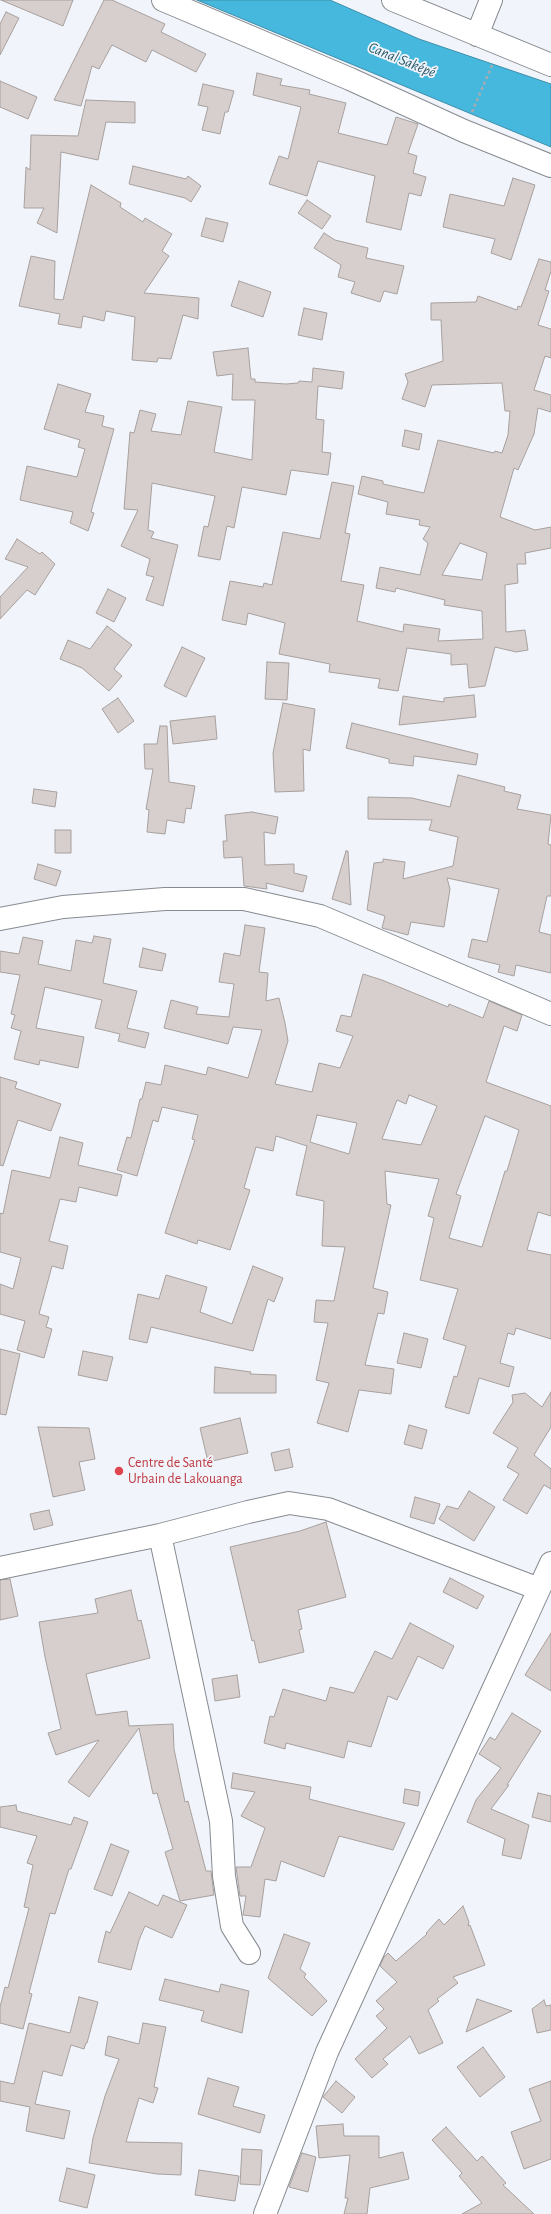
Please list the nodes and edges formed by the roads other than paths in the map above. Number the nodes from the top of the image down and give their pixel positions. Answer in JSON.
{"nodes":[{"id":1,"x":163,"y":0,"type":"edge"},
{"id":2,"x":393,"y":0,"type":"edge"},
{"id":3,"x":491,"y":0,"type":"edge"},
{"id":4,"x":477,"y":36,"type":"junction"},
{"id":5,"x":551,"y":65,"type":"edge"},
{"id":6,"x":551,"y":166,"type":"edge"},
{"id":7,"x":0,"y":920,"type":"edge"},
{"id":8,"x":551,"y":1014,"type":"edge"},
{"id":9,"x":160,"y":1535,"type":"junction"},
{"id":10,"x":551,"y":1563,"type":"edge"},
{"id":11,"x":0,"y":1568,"type":"edge"},
{"id":12,"x":539,"y":1589,"type":"junction"},
{"id":13,"x":249,"y":1953,"type":"dead end"},
{"id":14,"x":266,"y":2214,"type":"edge"}],
"edges":[{"from":1,"to":6,"type":"street"},
{"from":2,"to":4,"type":"street"},
{"from":3,"to":4,"type":"street"},
{"from":4,"to":5,"type":"street"},
{"from":7,"to":8,"type":"street"},
{"from":9,"to":11,"type":"street"},
{"from":9,"to":12,"type":"street"},
{"from":9,"to":13,"type":"street"},
{"from":10,"to":12,"type":"street"},
{"from":12,"to":14,"type":"street"}]}
